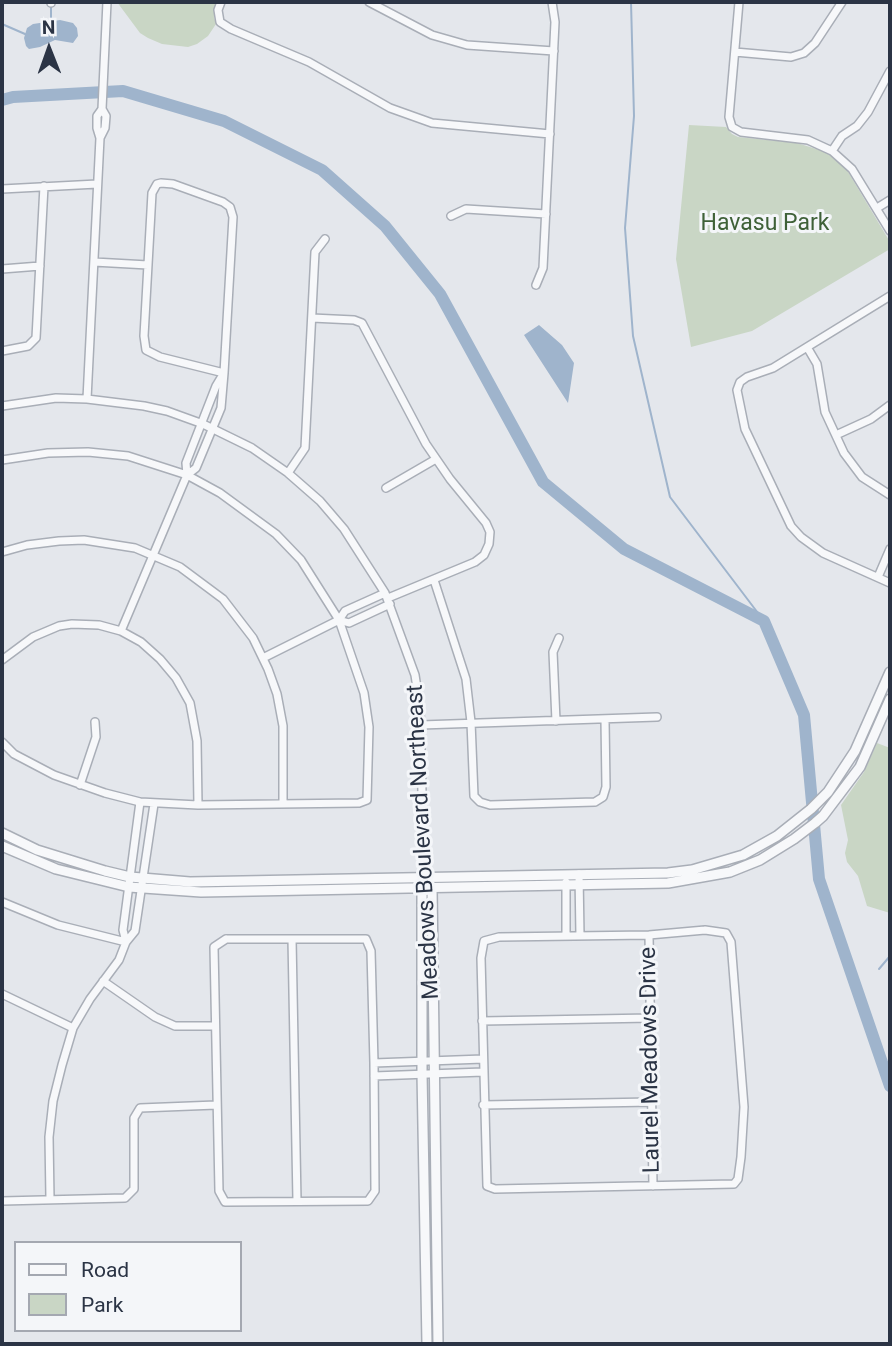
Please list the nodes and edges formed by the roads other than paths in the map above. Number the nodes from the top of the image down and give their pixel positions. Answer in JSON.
{"nodes":[{"id":1,"x":107,"y":2,"type":"edge"},
{"id":2,"x":221,"y":2,"type":"edge"},
{"id":3,"x":369,"y":2,"type":"edge"},
{"id":4,"x":552,"y":2,"type":"edge"},
{"id":5,"x":739,"y":2,"type":"edge"},
{"id":6,"x":842,"y":2,"type":"edge"},
{"id":7,"x":554,"y":51,"type":"junction"},
{"id":8,"x":735,"y":52,"type":"junction"},
{"id":9,"x":890,"y":71,"type":"edge"},
{"id":10,"x":550,"y":134,"type":"junction"},
{"id":11,"x":832,"y":151,"type":"junction"},
{"id":12,"x":97,"y":184,"type":"junction"},
{"id":13,"x":44,"y":186,"type":"junction"},
{"id":14,"x":2,"y":189,"type":"edge"},
{"id":15,"x":890,"y":200,"type":"edge"},
{"id":16,"x":877,"y":208,"type":"junction"},
{"id":17,"x":546,"y":214,"type":"junction"},
{"id":18,"x":451,"y":216,"type":"dead end"},
{"id":19,"x":890,"y":230,"type":"edge"},
{"id":20,"x":325,"y":239,"type":"dead end"},
{"id":21,"x":94,"y":262,"type":"junction"},
{"id":22,"x":148,"y":265,"type":"junction"},
{"id":23,"x":40,"y":266,"type":"junction"},
{"id":24,"x":2,"y":269,"type":"edge"},
{"id":25,"x":536,"y":285,"type":"dead end"},
{"id":26,"x":890,"y":296,"type":"edge"},
{"id":27,"x":312,"y":318,"type":"junction"},
{"id":28,"x":807,"y":347,"type":"junction"},
{"id":29,"x":2,"y":351,"type":"edge"},
{"id":30,"x":224,"y":373,"type":"junction"},
{"id":31,"x":87,"y":399,"type":"junction"},
{"id":32,"x":2,"y":405,"type":"edge"},
{"id":33,"x":890,"y":405,"type":"edge"},
{"id":34,"x":203,"y":424,"type":"junction"},
{"id":35,"x":213,"y":429,"type":"junction"},
{"id":36,"x":836,"y":435,"type":"junction"},
{"id":37,"x":436,"y":459,"type":"junction"},
{"id":38,"x":2,"y":460,"type":"edge"},
{"id":39,"x":288,"y":473,"type":"junction"},
{"id":40,"x":187,"y":475,"type":"junction"},
{"id":41,"x":386,"y":488,"type":"dead end"},
{"id":42,"x":890,"y":495,"type":"edge"},
{"id":43,"x":890,"y":549,"type":"edge"},
{"id":44,"x":2,"y":551,"type":"edge"},
{"id":45,"x":154,"y":555,"type":"junction"},
{"id":46,"x":878,"y":578,"type":"junction"},
{"id":47,"x":434,"y":580,"type":"junction"},
{"id":48,"x":890,"y":583,"type":"edge"},
{"id":49,"x":388,"y":598,"type":"junction"},
{"id":50,"x":340,"y":620,"type":"junction"},
{"id":51,"x":121,"y":631,"type":"junction"},
{"id":52,"x":559,"y":638,"type":"dead end"},
{"id":53,"x":263,"y":658,"type":"junction"},
{"id":54,"x":2,"y":660,"type":"edge"},
{"id":55,"x":890,"y":672,"type":"edge"},
{"id":56,"x":890,"y":699,"type":"edge"},
{"id":57,"x":657,"y":717,"type":"dead end"},
{"id":58,"x":605,"y":720,"type":"junction"},
{"id":59,"x":556,"y":721,"type":"junction"},
{"id":60,"x":95,"y":722,"type":"dead end"},
{"id":61,"x":471,"y":722,"type":"junction"},
{"id":62,"x":421,"y":725,"type":"junction"},
{"id":63,"x":2,"y":741,"type":"edge"},
{"id":64,"x":80,"y":785,"type":"junction"},
{"id":65,"x":140,"y":802,"type":"junction"},
{"id":66,"x":283,"y":803,"type":"junction"},
{"id":67,"x":154,"y":804,"type":"junction"},
{"id":68,"x":198,"y":805,"type":"junction"},
{"id":69,"x":2,"y":833,"type":"edge"},
{"id":70,"x":2,"y":846,"type":"edge"},
{"id":71,"x":566,"y":874,"type":"junction"},
{"id":72,"x":579,"y":874,"type":"junction"},
{"id":73,"x":424,"y":877,"type":"junction"},
{"id":74,"x":143,"y":878,"type":"junction"},
{"id":75,"x":129,"y":882,"type":"junction"},
{"id":76,"x":566,"y":885,"type":"junction"},
{"id":77,"x":579,"y":885,"type":"junction"},
{"id":78,"x":142,"y":888,"type":"junction"},
{"id":79,"x":421,"y":888,"type":"junction"},
{"id":80,"x":432,"y":888,"type":"junction"},
{"id":81,"x":2,"y":902,"type":"edge"},
{"id":82,"x":649,"y":935,"type":"junction"},
{"id":83,"x":566,"y":936,"type":"junction"},
{"id":84,"x":580,"y":936,"type":"junction"},
{"id":85,"x":292,"y":939,"type":"junction"},
{"id":86,"x":126,"y":942,"type":"junction"},
{"id":87,"x":103,"y":981,"type":"junction"},
{"id":88,"x":2,"y":996,"type":"edge"},
{"id":89,"x":651,"y":1018,"type":"junction"},
{"id":90,"x":482,"y":1021,"type":"junction"},
{"id":91,"x":214,"y":1026,"type":"junction"},
{"id":92,"x":73,"y":1028,"type":"junction"},
{"id":93,"x":483,"y":1059,"type":"junction"},
{"id":94,"x":423,"y":1062,"type":"junction"},
{"id":95,"x":434,"y":1062,"type":"junction"},
{"id":96,"x":374,"y":1063,"type":"junction"},
{"id":97,"x":483,"y":1072,"type":"junction"},
{"id":98,"x":422,"y":1073,"type":"junction"},
{"id":99,"x":434,"y":1073,"type":"junction"},
{"id":100,"x":373,"y":1076,"type":"junction"},
{"id":101,"x":652,"y":1102,"type":"junction"},
{"id":102,"x":216,"y":1105,"type":"junction"},
{"id":103,"x":483,"y":1105,"type":"junction"},
{"id":104,"x":653,"y":1186,"type":"junction"},
{"id":105,"x":50,"y":1199,"type":"junction"},
{"id":106,"x":2,"y":1201,"type":"edge"},
{"id":107,"x":297,"y":1201,"type":"junction"},
{"id":108,"x":427,"y":1344,"type":"edge"},
{"id":109,"x":438,"y":1344,"type":"edge"}],
"edges":[{"from":1,"to":12,"type":"street"},
{"from":2,"to":10,"type":"street"},
{"from":3,"to":7,"type":"street"},
{"from":4,"to":7,"type":"street"},
{"from":5,"to":8,"type":"street"},
{"from":6,"to":8,"type":"street"},
{"from":7,"to":10,"type":"street"},
{"from":8,"to":11,"type":"street"},
{"from":9,"to":11,"type":"street"},
{"from":10,"to":17,"type":"street"},
{"from":11,"to":16,"type":"street"},
{"from":12,"to":13,"type":"street"},
{"from":12,"to":21,"type":"street"},
{"from":13,"to":14,"type":"street"},
{"from":13,"to":23,"type":"street"},
{"from":15,"to":16,"type":"street"},
{"from":16,"to":19,"type":"street"},
{"from":17,"to":18,"type":"street"},
{"from":17,"to":25,"type":"street"},
{"from":20,"to":27,"type":"street"},
{"from":21,"to":22,"type":"street"},
{"from":21,"to":31,"type":"street"},
{"from":22,"to":30,"type":"street"},
{"from":22,"to":30,"type":"street"},
{"from":23,"to":24,"type":"street"},
{"from":23,"to":29,"type":"street"},
{"from":26,"to":28,"type":"street"},
{"from":27,"to":37,"type":"street"},
{"from":27,"to":39,"type":"street"},
{"from":28,"to":36,"type":"street"},
{"from":28,"to":46,"type":"street"},
{"from":30,"to":34,"type":"street"},
{"from":30,"to":35,"type":"street"},
{"from":31,"to":32,"type":"street","name":"Meadows Boulevard Northeast"},
{"from":31,"to":34,"type":"street","name":"Meadows Boulevard Northeast"},
{"from":33,"to":36,"type":"street"},
{"from":34,"to":35,"type":"street","name":"Meadows Boulevard Northeast"},
{"from":34,"to":40,"type":"street"},
{"from":35,"to":39,"type":"street","name":"Meadows Boulevard Northeast"},
{"from":35,"to":40,"type":"street"},
{"from":36,"to":42,"type":"street"},
{"from":37,"to":41,"type":"street"},
{"from":37,"to":47,"type":"street"},
{"from":38,"to":40,"type":"street"},
{"from":39,"to":49,"type":"street","name":"Meadows Boulevard Northeast"},
{"from":40,"to":45,"type":"street"},
{"from":40,"to":50,"type":"street"},
{"from":43,"to":46,"type":"street"},
{"from":44,"to":45,"type":"street"},
{"from":45,"to":51,"type":"street"},
{"from":45,"to":53,"type":"street"},
{"from":46,"to":48,"type":"street"},
{"from":47,"to":49,"type":"street"},
{"from":47,"to":61,"type":"street"},
{"from":49,"to":50,"type":"street"},
{"from":49,"to":62,"type":"street","name":"Meadows Boulevard Northeast"},
{"from":50,"to":53,"type":"street"},
{"from":50,"to":66,"type":"street"},
{"from":51,"to":54,"type":"street"},
{"from":51,"to":68,"type":"street"},
{"from":52,"to":59,"type":"street"},
{"from":53,"to":66,"type":"street"},
{"from":55,"to":72,"type":"street"},
{"from":56,"to":77,"type":"street"},
{"from":57,"to":58,"type":"street"},
{"from":58,"to":59,"type":"street"},
{"from":58,"to":61,"type":"street"},
{"from":59,"to":61,"type":"street"},
{"from":60,"to":64,"type":"street"},
{"from":61,"to":62,"type":"street"},
{"from":62,"to":73,"type":"street","name":"Meadows Boulevard Northeast"},
{"from":63,"to":64,"type":"street"},
{"from":64,"to":65,"type":"street"},
{"from":65,"to":67,"type":"street"},
{"from":65,"to":75,"type":"street"},
{"from":66,"to":68,"type":"street"},
{"from":67,"to":68,"type":"street"},
{"from":67,"to":74,"type":"street"},
{"from":69,"to":75,"type":"street"},
{"from":70,"to":75,"type":"street"},
{"from":71,"to":72,"type":"street"},
{"from":71,"to":73,"type":"street"},
{"from":71,"to":76,"type":"street"},
{"from":72,"to":77,"type":"street"},
{"from":73,"to":74,"type":"street"},
{"from":73,"to":79,"type":"street","name":"Meadows Boulevard Northeast"},
{"from":73,"to":80,"type":"street","name":"Meadows Boulevard Northeast"},
{"from":74,"to":75,"type":"street"},
{"from":74,"to":78,"type":"street"},
{"from":75,"to":78,"type":"street"},
{"from":75,"to":86,"type":"street"},
{"from":76,"to":77,"type":"street"},
{"from":76,"to":80,"type":"street"},
{"from":76,"to":83,"type":"street"},
{"from":77,"to":84,"type":"street"},
{"from":78,"to":79,"type":"street"},
{"from":78,"to":86,"type":"street"},
{"from":79,"to":80,"type":"street"},
{"from":79,"to":94,"type":"street","name":"Meadows Boulevard Northeast"},
{"from":80,"to":95,"type":"street","name":"Meadows Boulevard Northeast"},
{"from":81,"to":86,"type":"street"},
{"from":82,"to":84,"type":"street"},
{"from":82,"to":89,"type":"street","name":"Laurel Meadows Drive"},
{"from":82,"to":104,"type":"street"},
{"from":83,"to":84,"type":"street"},
{"from":83,"to":90,"type":"street"},
{"from":85,"to":91,"type":"street"},
{"from":85,"to":96,"type":"street"},
{"from":85,"to":107,"type":"street"},
{"from":86,"to":87,"type":"street"},
{"from":87,"to":91,"type":"street"},
{"from":87,"to":92,"type":"street"},
{"from":88,"to":92,"type":"street"},
{"from":89,"to":90,"type":"street"},
{"from":89,"to":101,"type":"street","name":"Laurel Meadows Drive"},
{"from":90,"to":93,"type":"street"},
{"from":91,"to":102,"type":"street"},
{"from":92,"to":105,"type":"street"},
{"from":93,"to":95,"type":"street"},
{"from":93,"to":97,"type":"street"},
{"from":94,"to":95,"type":"street"},
{"from":94,"to":96,"type":"street"},
{"from":94,"to":98,"type":"street","name":"Meadows Boulevard Northeast"},
{"from":95,"to":99,"type":"street","name":"Meadows Boulevard Northeast"},
{"from":96,"to":100,"type":"street"},
{"from":97,"to":99,"type":"street"},
{"from":97,"to":103,"type":"street"},
{"from":98,"to":99,"type":"street"},
{"from":98,"to":100,"type":"street"},
{"from":98,"to":108,"type":"street","name":"Meadows Boulevard Northeast"},
{"from":99,"to":109,"type":"street","name":"Meadows Boulevard Northeast"},
{"from":100,"to":107,"type":"street"},
{"from":101,"to":103,"type":"street"},
{"from":101,"to":104,"type":"street","name":"Laurel Meadows Drive"},
{"from":102,"to":105,"type":"street"},
{"from":102,"to":107,"type":"street"},
{"from":103,"to":104,"type":"street"},
{"from":105,"to":106,"type":"street"}]}
